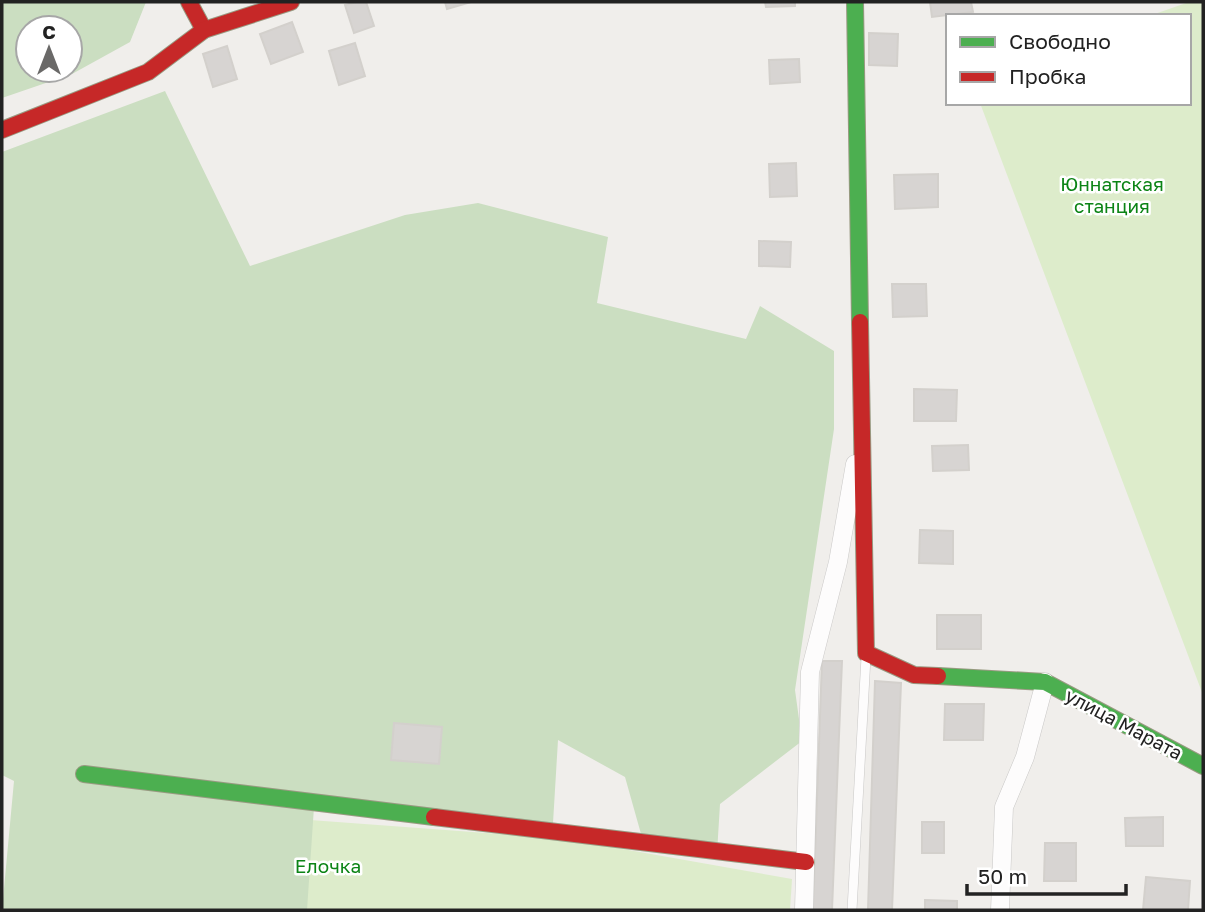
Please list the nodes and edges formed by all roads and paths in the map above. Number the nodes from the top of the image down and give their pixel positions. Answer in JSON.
{"nodes":[{"id":1,"x":190,"y":2,"type":"edge"},
{"id":2,"x":291,"y":2,"type":"edge"},
{"id":3,"x":855,"y":2,"type":"edge"},
{"id":4,"x":204,"y":30,"type":"junction"},
{"id":5,"x":2,"y":130,"type":"edge"},
{"id":6,"x":864,"y":412,"type":"junction"},
{"id":7,"x":866,"y":653,"type":"junction"},
{"id":8,"x":1045,"y":682,"type":"junction"},
{"id":9,"x":1203,"y":766,"type":"edge"},
{"id":10,"x":84,"y":774,"type":"dead end"},
{"id":11,"x":806,"y":862,"type":"junction"},
{"id":12,"x":804,"y":910,"type":"edge"},
{"id":13,"x":852,"y":910,"type":"edge"},
{"id":14,"x":1000,"y":910,"type":"edge"}],
"edges":[{"from":1,"to":4,"type":"street"},
{"from":2,"to":4,"type":"street"},
{"from":3,"to":6,"type":"street"},
{"from":4,"to":5,"type":"street"},
{"from":6,"to":7,"type":"street"},
{"from":6,"to":11,"type":"street"},
{"from":7,"to":8,"type":"street","name":"улица Марата"},
{"from":7,"to":13,"type":"lane"},
{"from":8,"to":9,"type":"street","name":"улица Марата"},
{"from":8,"to":14,"type":"street","name":"улица Марата"},
{"from":10,"to":11,"type":"street"},
{"from":11,"to":12,"type":"street"}]}
